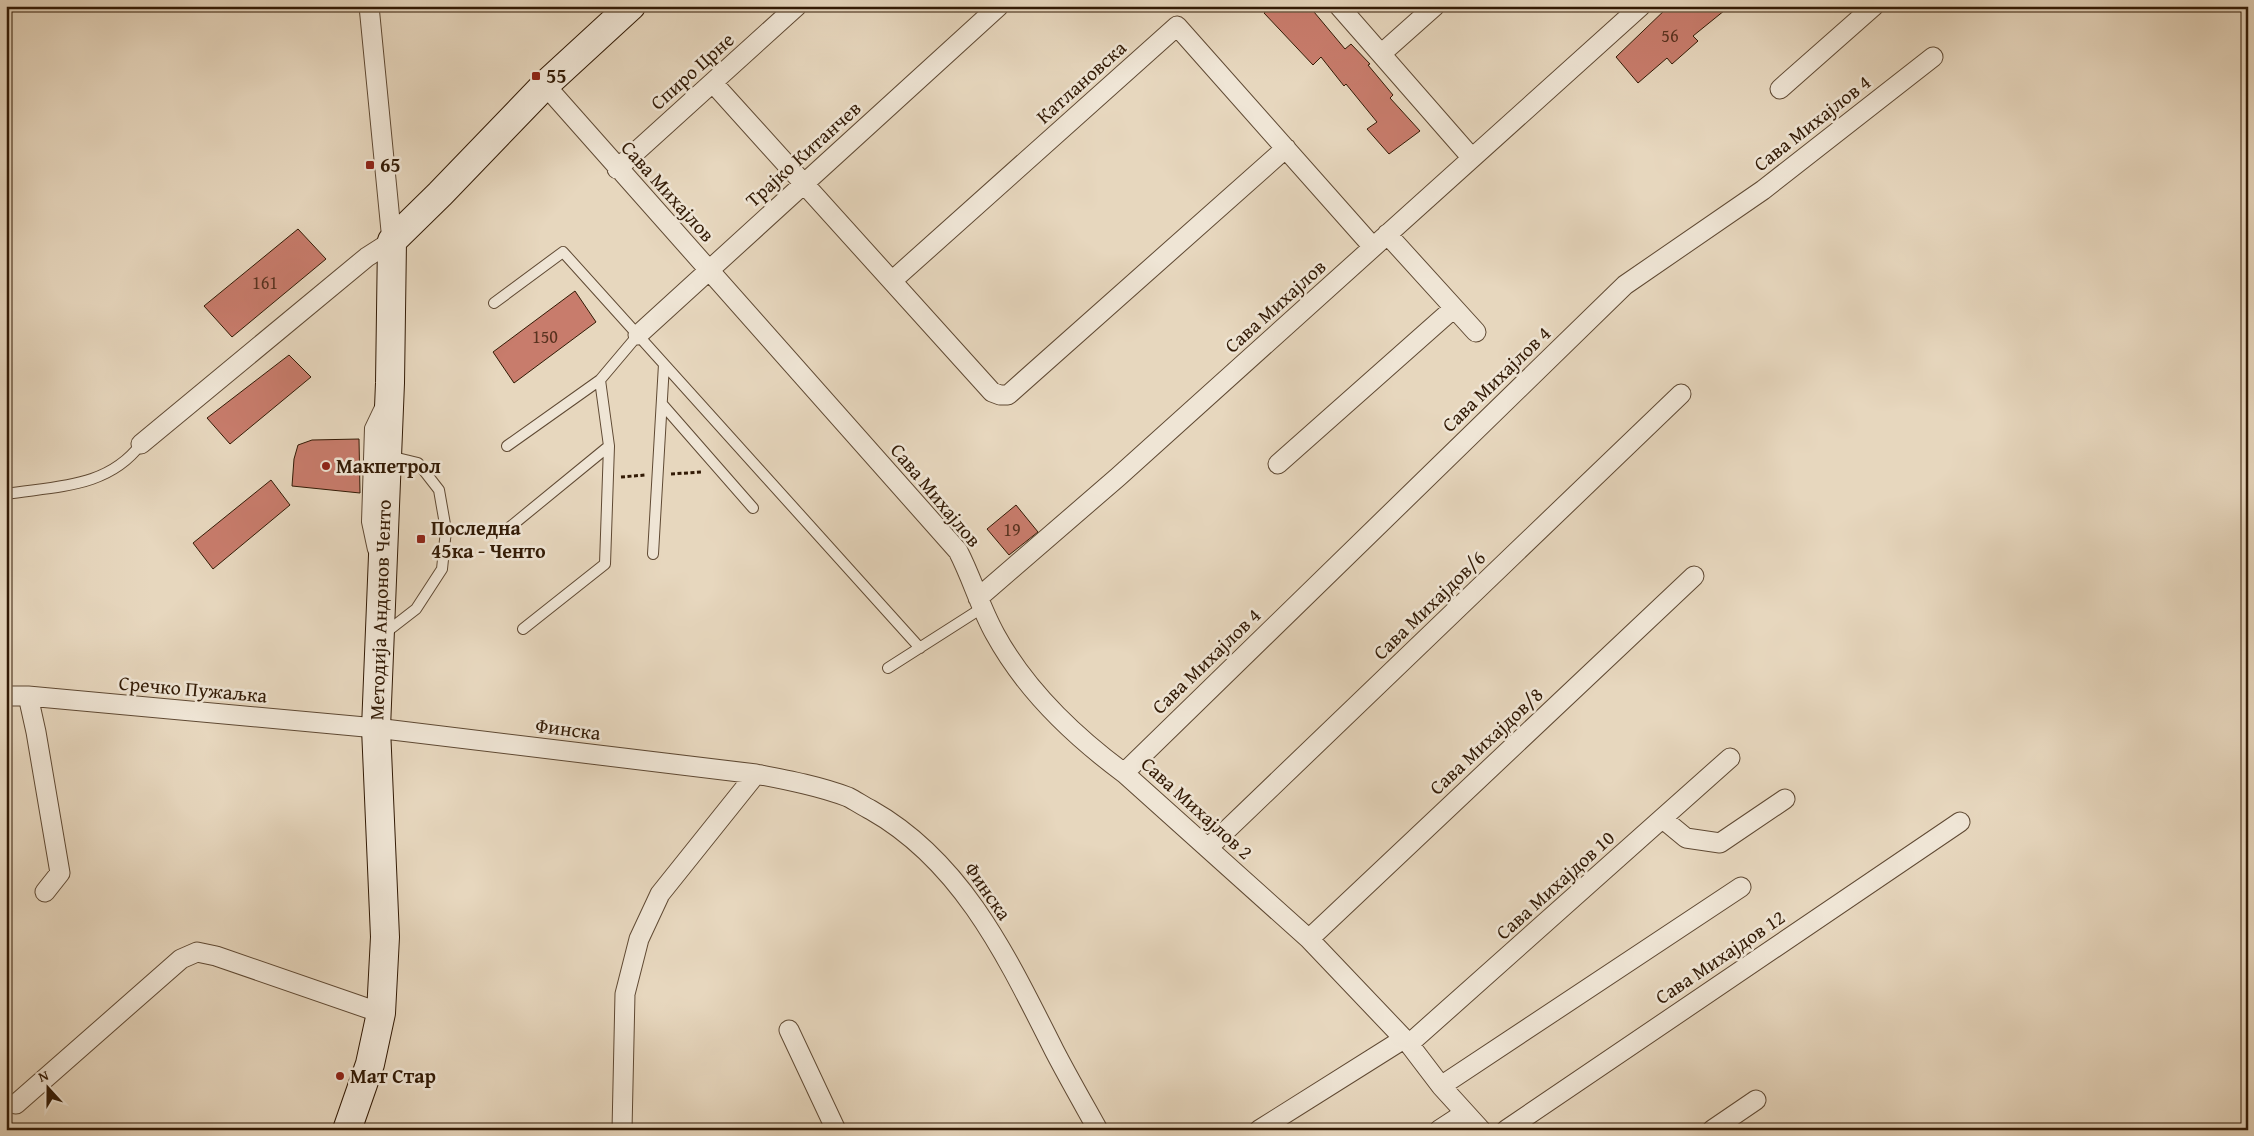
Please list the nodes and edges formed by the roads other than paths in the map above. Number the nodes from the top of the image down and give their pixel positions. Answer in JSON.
{"nodes":[{"id":1,"x":369,"y":6,"type":"edge"},
{"id":2,"x":631,"y":6,"type":"edge"},
{"id":3,"x":798,"y":6,"type":"edge"},
{"id":4,"x":999,"y":6,"type":"edge"},
{"id":5,"x":1339,"y":6,"type":"edge"},
{"id":6,"x":1435,"y":6,"type":"edge"},
{"id":7,"x":1641,"y":6,"type":"edge"},
{"id":8,"x":1874,"y":6,"type":"edge"},
{"id":9,"x":1381,"y":54,"type":"junction"},
{"id":10,"x":1933,"y":57,"type":"dead end"},
{"id":11,"x":713,"y":83,"type":"junction"},
{"id":12,"x":544,"y":85,"type":"junction"},
{"id":13,"x":1780,"y":88,"type":"dead end"},
{"id":14,"x":1286,"y":148,"type":"junction"},
{"id":15,"x":1471,"y":157,"type":"junction"},
{"id":16,"x":617,"y":169,"type":"junction"},
{"id":17,"x":804,"y":185,"type":"junction"},
{"id":18,"x":1387,"y":234,"type":"junction"},
{"id":19,"x":392,"y":242,"type":"junction"},
{"id":20,"x":1373,"y":248,"type":"junction"},
{"id":21,"x":708,"y":269,"type":"junction"},
{"id":22,"x":893,"y":280,"type":"junction"},
{"id":23,"x":494,"y":303,"type":"dead end"},
{"id":24,"x":1454,"y":308,"type":"junction"},
{"id":25,"x":1476,"y":332,"type":"dead end"},
{"id":26,"x":638,"y":334,"type":"junction"},
{"id":27,"x":664,"y":364,"type":"junction"},
{"id":28,"x":600,"y":380,"type":"junction"},
{"id":29,"x":390,"y":383,"type":"junction"},
{"id":30,"x":1681,"y":394,"type":"dead end"},
{"id":31,"x":662,"y":404,"type":"junction"},
{"id":32,"x":140,"y":444,"type":"joint"},
{"id":33,"x":507,"y":446,"type":"dead end"},
{"id":34,"x":609,"y":446,"type":"junction"},
{"id":35,"x":387,"y":455,"type":"junction"},
{"id":36,"x":1278,"y":464,"type":"dead end"},
{"id":37,"x":6,"y":494,"type":"edge"},
{"id":38,"x":753,"y":508,"type":"dead end"},
{"id":39,"x":510,"y":527,"type":"dead end"},
{"id":40,"x":653,"y":554,"type":"dead end"},
{"id":41,"x":1694,"y":576,"type":"dead end"},
{"id":42,"x":380,"y":583,"type":"junction"},
{"id":43,"x":980,"y":603,"type":"junction"},
{"id":44,"x":523,"y":629,"type":"dead end"},
{"id":45,"x":380,"y":636,"type":"junction"},
{"id":46,"x":920,"y":648,"type":"junction"},
{"id":47,"x":888,"y":668,"type":"dead end"},
{"id":48,"x":6,"y":696,"type":"edge"},
{"id":49,"x":28,"y":696,"type":"junction"},
{"id":50,"x":376,"y":728,"type":"junction"},
{"id":51,"x":1730,"y":758,"type":"dead end"},
{"id":52,"x":1124,"y":773,"type":"junction"},
{"id":53,"x":756,"y":774,"type":"junction"},
{"id":54,"x":1785,"y":799,"type":"dead end"},
{"id":55,"x":1663,"y":819,"type":"junction"},
{"id":56,"x":1960,"y":822,"type":"dead end"},
{"id":57,"x":1208,"y":848,"type":"junction"},
{"id":58,"x":1741,"y":887,"type":"dead end"},
{"id":59,"x":46,"y":892,"type":"dead end"},
{"id":60,"x":1309,"y":939,"type":"junction"},
{"id":61,"x":381,"y":1013,"type":"junction"},
{"id":62,"x":789,"y":1030,"type":"dead end"},
{"id":63,"x":1405,"y":1042,"type":"junction"},
{"id":64,"x":1441,"y":1086,"type":"junction"},
{"id":65,"x":1756,"y":1100,"type":"dead end"},
{"id":66,"x":16,"y":1104,"type":"dead end"},
{"id":67,"x":1465,"y":1113,"type":"junction"},
{"id":68,"x":347,"y":1130,"type":"edge"},
{"id":69,"x":622,"y":1130,"type":"edge"},
{"id":70,"x":836,"y":1130,"type":"edge"},
{"id":71,"x":1098,"y":1130,"type":"edge"},
{"id":72,"x":1259,"y":1130,"type":"edge"},
{"id":73,"x":1439,"y":1130,"type":"edge"},
{"id":74,"x":1481,"y":1130,"type":"edge"},
{"id":75,"x":1506,"y":1130,"type":"edge"},
{"id":76,"x":1712,"y":1130,"type":"edge"}],
"edges":[{"from":1,"to":19,"type":"street"},
{"from":2,"to":12,"type":"main road"},
{"from":3,"to":11,"type":"street","name":"Спиро Црне"},
{"from":4,"to":17,"type":"street","name":"Трајко Китанчев"},
{"from":5,"to":9,"type":"street"},
{"from":6,"to":9,"type":"street"},
{"from":7,"to":15,"type":"street","name":"Сава Михајлов"},
{"from":8,"to":13,"type":"street"},
{"from":9,"to":15,"type":"street"},
{"from":10,"to":52,"type":"street","name":"Сава Михајлов 4"},
{"from":11,"to":16,"type":"street","name":"Спиро Црне"},
{"from":11,"to":17,"type":"street"},
{"from":12,"to":16,"type":"street","name":"Сава Михајлов"},
{"from":12,"to":19,"type":"main road"},
{"from":14,"to":20,"type":"street","name":"Катлановска"},
{"from":14,"to":22,"type":"street"},
{"from":14,"to":22,"type":"street","name":"Катлановска"},
{"from":15,"to":18,"type":"street","name":"Сава Михајлов"},
{"from":16,"to":21,"type":"street","name":"Сава Михајлов"},
{"from":17,"to":21,"type":"street","name":"Трајко Китанчев"},
{"from":17,"to":22,"type":"street"},
{"from":18,"to":20,"type":"street","name":"Сава Михајлов"},
{"from":18,"to":24,"type":"street"},
{"from":19,"to":29,"type":"main road","name":"Методија Андонов Ченто"},
{"from":19,"to":32,"type":"street"},
{"from":20,"to":43,"type":"street","name":"Сава Михајлов"},
{"from":21,"to":26,"type":"street","name":"Трајко Китанчев"},
{"from":21,"to":43,"type":"street","name":"Сава Михајлов"},
{"from":23,"to":26,"type":"lane"},
{"from":24,"to":25,"type":"street"},
{"from":24,"to":36,"type":"street"},
{"from":26,"to":27,"type":"lane"},
{"from":26,"to":28,"type":"lane"},
{"from":27,"to":31,"type":"lane"},
{"from":27,"to":46,"type":"lane"},
{"from":28,"to":33,"type":"lane"},
{"from":28,"to":34,"type":"lane"},
{"from":29,"to":35,"type":"main road","name":"Методија Андонов Ченто"},
{"from":29,"to":42,"type":"lane"},
{"from":30,"to":57,"type":"street","name":"Сава Михајдов/6"},
{"from":31,"to":38,"type":"lane"},
{"from":31,"to":40,"type":"lane"},
{"from":32,"to":37,"type":"lane"},
{"from":34,"to":39,"type":"lane"},
{"from":34,"to":44,"type":"lane"},
{"from":35,"to":42,"type":"main road","name":"Методија Андонов Ченто"},
{"from":35,"to":45,"type":"lane"},
{"from":41,"to":60,"type":"street","name":"Сава Михајдов/8"},
{"from":42,"to":45,"type":"main road","name":"Методија Андонов Ченто"},
{"from":43,"to":46,"type":"lane"},
{"from":43,"to":52,"type":"street","name":"Сава Михајлов 2"},
{"from":45,"to":50,"type":"main road","name":"Методија Андонов Ченто"},
{"from":46,"to":47,"type":"lane"},
{"from":48,"to":49,"type":"street","name":"Сречко Пужаљка"},
{"from":49,"to":50,"type":"street","name":"Сречко Пужаљка"},
{"from":49,"to":59,"type":"street"},
{"from":50,"to":53,"type":"street","name":"Финска"},
{"from":50,"to":61,"type":"main road","name":"Методија Андонов Ченто"},
{"from":51,"to":55,"type":"street","name":"Сава Михајдов 10"},
{"from":52,"to":57,"type":"street","name":"Сава Михајлов 2"},
{"from":53,"to":69,"type":"street"},
{"from":53,"to":71,"type":"street","name":"Финска"},
{"from":54,"to":55,"type":"street"},
{"from":55,"to":63,"type":"street","name":"Сава Михајдов 10"},
{"from":56,"to":75,"type":"street","name":"Сава Михајдов 12"},
{"from":57,"to":60,"type":"street","name":"Сава Михајлов 2"},
{"from":58,"to":64,"type":"street"},
{"from":60,"to":63,"type":"street","name":"Сава Михајлов 2"},
{"from":61,"to":66,"type":"street"},
{"from":61,"to":68,"type":"main road","name":"Методија Андонов Ченто"},
{"from":62,"to":70,"type":"street"},
{"from":63,"to":64,"type":"street","name":"Сава Михајлов 2"},
{"from":63,"to":72,"type":"street"},
{"from":64,"to":67,"type":"street","name":"Сава Михајлов 2"},
{"from":65,"to":76,"type":"street"},
{"from":67,"to":73,"type":"street"},
{"from":67,"to":74,"type":"street","name":"Сава Михајлов 2"}]}
